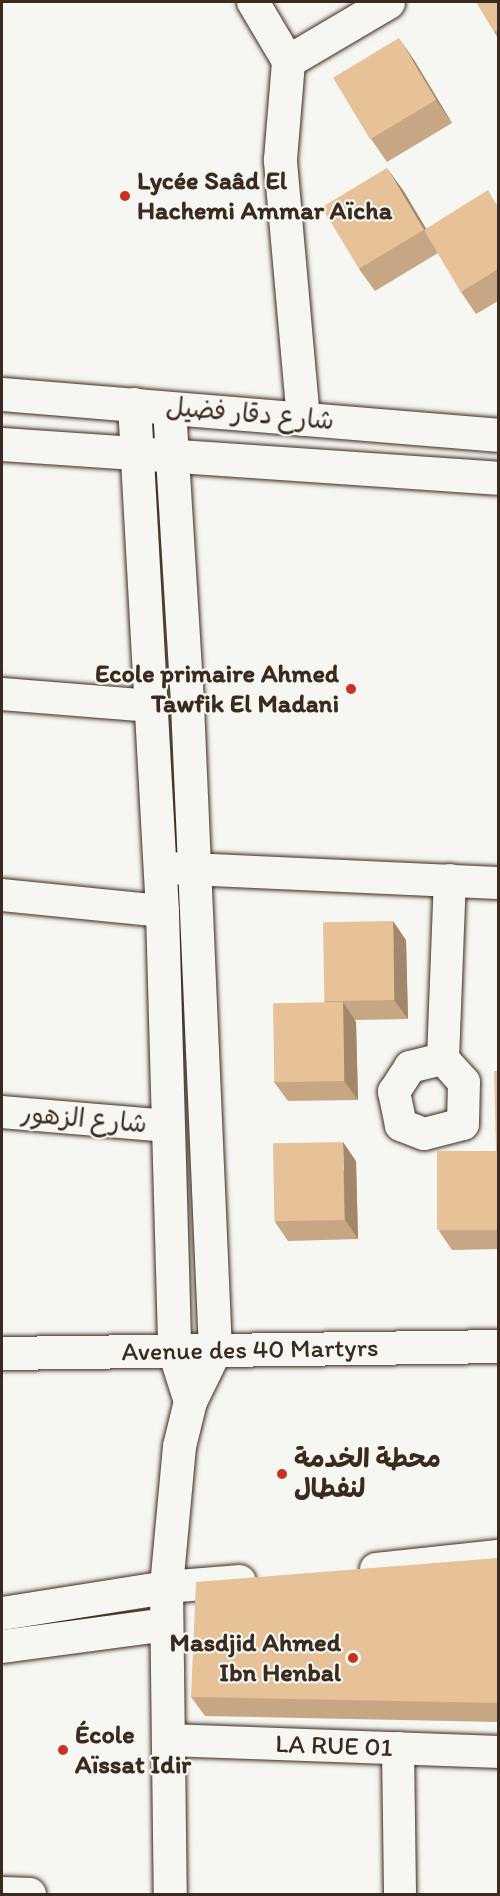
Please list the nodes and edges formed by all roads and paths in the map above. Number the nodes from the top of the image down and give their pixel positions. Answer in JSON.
{"nodes":[{"id":1,"x":253,"y":2,"type":"edge"},
{"id":2,"x":388,"y":2,"type":"edge"},
{"id":3,"x":288,"y":61,"type":"junction"},
{"id":4,"x":2,"y":394,"type":"edge"},
{"id":5,"x":134,"y":404,"type":"junction"},
{"id":6,"x":169,"y":408,"type":"junction"},
{"id":7,"x":303,"y":419,"type":"junction"},
{"id":8,"x":498,"y":435,"type":"edge"},
{"id":9,"x":2,"y":444,"type":"edge"},
{"id":10,"x":135,"y":453,"type":"junction"},
{"id":11,"x":172,"y":456,"type":"junction"},
{"id":12,"x":498,"y":478,"type":"edge"},
{"id":13,"x":2,"y":694,"type":"edge"},
{"id":14,"x":152,"y":706,"type":"junction"},
{"id":15,"x":160,"y":868,"type":"junction"},
{"id":16,"x":194,"y":869,"type":"junction"},
{"id":17,"x":450,"y":880,"type":"junction"},
{"id":18,"x":498,"y":883,"type":"edge"},
{"id":19,"x":2,"y":895,"type":"edge"},
{"id":20,"x":162,"y":910,"type":"junction"},
{"id":21,"x":443,"y":1059,"type":"dead end"},
{"id":22,"x":2,"y":1112,"type":"edge"},
{"id":23,"x":167,"y":1126,"type":"junction"},
{"id":24,"x":498,"y":1346,"type":"edge"},
{"id":25,"x":214,"y":1350,"type":"junction"},
{"id":26,"x":174,"y":1351,"type":"junction"},
{"id":27,"x":2,"y":1353,"type":"edge"},
{"id":28,"x":190,"y":1401,"type":"junction"},
{"id":29,"x":498,"y":1556,"type":"edge"},
{"id":30,"x":345,"y":1573,"type":"edge"},
{"id":31,"x":273,"y":1578,"type":"edge"},
{"id":32,"x":166,"y":1587,"type":"junction"},
{"id":33,"x":2,"y":1613,"type":"edge"},
{"id":34,"x":166,"y":1624,"type":"junction"},
{"id":35,"x":2,"y":1646,"type":"edge"},
{"id":36,"x":170,"y":1740,"type":"junction"},
{"id":37,"x":398,"y":1748,"type":"junction"},
{"id":38,"x":498,"y":1752,"type":"edge"},
{"id":39,"x":2,"y":1893,"type":"edge"},
{"id":40,"x":30,"y":1894,"type":"edge"},
{"id":41,"x":170,"y":1894,"type":"edge"},
{"id":42,"x":400,"y":1894,"type":"edge"}],
"edges":[{"from":1,"to":3,"type":"street"},
{"from":2,"to":3,"type":"street"},
{"from":3,"to":7,"type":"street"},
{"from":4,"to":5,"type":"street","name":"شارع دقار فضيل"},
{"from":5,"to":6,"type":"street","name":"شارع دقار فضيل"},
{"from":5,"to":10,"type":"street"},
{"from":6,"to":7,"type":"street","name":"شارع دقار فضيل"},
{"from":6,"to":11,"type":"street"},
{"from":7,"to":8,"type":"street","name":"شارع دقار فضيل"},
{"from":9,"to":10,"type":"street","name":"شارع دقار فضيل"},
{"from":10,"to":11,"type":"street","name":"شارع دقار فضيل"},
{"from":10,"to":14,"type":"street"},
{"from":11,"to":12,"type":"street","name":"شارع دقار فضيل"},
{"from":11,"to":16,"type":"street"},
{"from":13,"to":14,"type":"street"},
{"from":14,"to":15,"type":"street"},
{"from":15,"to":16,"type":"street"},
{"from":15,"to":20,"type":"street"},
{"from":16,"to":17,"type":"street"},
{"from":16,"to":25,"type":"street"},
{"from":17,"to":18,"type":"street"},
{"from":17,"to":21,"type":"street"},
{"from":19,"to":20,"type":"street"},
{"from":20,"to":23,"type":"street"},
{"from":22,"to":23,"type":"street","name":"شارع الزهور"},
{"from":23,"to":26,"type":"street"},
{"from":24,"to":25,"type":"street","name":"Avenue des 40 Martyrs"},
{"from":25,"to":26,"type":"street","name":"Avenue des 40 Martyrs"},
{"from":25,"to":28,"type":"street"},
{"from":26,"to":27,"type":"street","name":"Avenue des 40 Martyrs"},
{"from":26,"to":28,"type":"street"},
{"from":28,"to":32,"type":"street"},
{"from":29,"to":30,"type":"street"},
{"from":31,"to":32,"type":"street"},
{"from":32,"to":33,"type":"street"},
{"from":32,"to":34,"type":"street"},
{"from":34,"to":35,"type":"street"},
{"from":34,"to":36,"type":"street"},
{"from":36,"to":37,"type":"street","name":"LA RUE 01"},
{"from":36,"to":41,"type":"street"},
{"from":37,"to":38,"type":"street","name":"LA RUE 01"},
{"from":37,"to":42,"type":"street"},
{"from":39,"to":40,"type":"street"}]}
